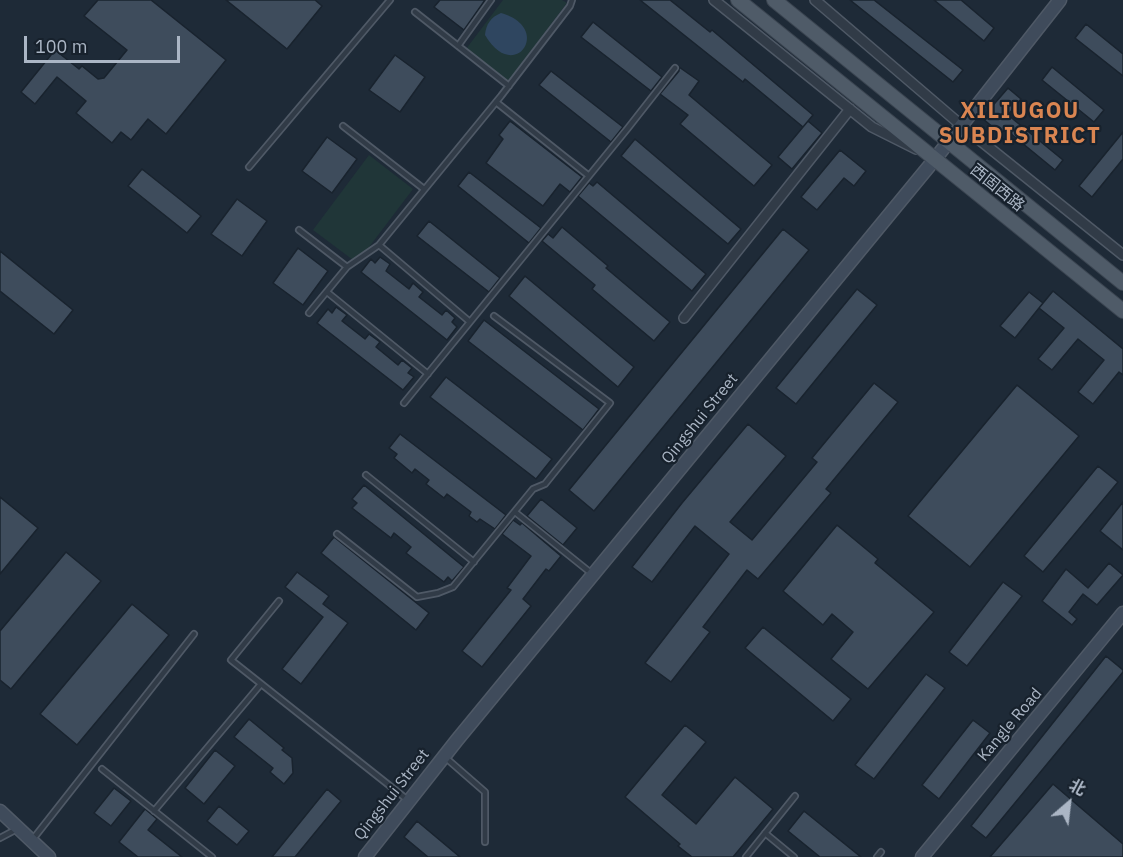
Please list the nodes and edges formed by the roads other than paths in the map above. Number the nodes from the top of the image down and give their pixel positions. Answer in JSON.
{"nodes":[{"id":1,"x":390,"y":0,"type":"edge"},
{"id":2,"x":491,"y":0,"type":"edge"},
{"id":3,"x":572,"y":0,"type":"edge"},
{"id":4,"x":714,"y":0,"type":"edge"},
{"id":5,"x":738,"y":0,"type":"edge"},
{"id":6,"x":774,"y":0,"type":"edge"},
{"id":7,"x":814,"y":0,"type":"edge"},
{"id":8,"x":1060,"y":0,"type":"edge"},
{"id":9,"x":415,"y":12,"type":"dead end"},
{"id":10,"x":458,"y":46,"type":"junction"},
{"id":11,"x":675,"y":68,"type":"dead end"},
{"id":12,"x":509,"y":86,"type":"junction"},
{"id":13,"x":496,"y":102,"type":"junction"},
{"id":14,"x":850,"y":109,"type":"junction"},
{"id":15,"x":961,"y":125,"type":"junction"},
{"id":16,"x":343,"y":126,"type":"dead end"},
{"id":17,"x":948,"y":142,"type":"junction"},
{"id":18,"x":935,"y":159,"type":"junction"},
{"id":19,"x":249,"y":167,"type":"dead end"},
{"id":20,"x":589,"y":176,"type":"junction"},
{"id":21,"x":424,"y":189,"type":"junction"},
{"id":22,"x":299,"y":231,"type":"dead end"},
{"id":23,"x":379,"y":245,"type":"junction"},
{"id":24,"x":1123,"y":255,"type":"edge"},
{"id":25,"x":347,"y":267,"type":"junction"},
{"id":26,"x":1123,"y":283,"type":"edge"},
{"id":27,"x":327,"y":292,"type":"junction"},
{"id":28,"x":1123,"y":311,"type":"edge"},
{"id":29,"x":309,"y":314,"type":"dead end"},
{"id":30,"x":494,"y":316,"type":"dead end"},
{"id":31,"x":684,"y":318,"type":"dead end"},
{"id":32,"x":470,"y":322,"type":"junction"},
{"id":33,"x":428,"y":374,"type":"junction"},
{"id":34,"x":404,"y":403,"type":"dead end"},
{"id":35,"x":366,"y":475,"type":"dead end"},
{"id":36,"x":514,"y":512,"type":"junction"},
{"id":37,"x":337,"y":534,"type":"dead end"},
{"id":38,"x":474,"y":562,"type":"junction"},
{"id":39,"x":593,"y":574,"type":"junction"},
{"id":40,"x":279,"y":601,"type":"dead end"},
{"id":41,"x":1123,"y":614,"type":"edge"},
{"id":42,"x":194,"y":634,"type":"dead end"},
{"id":43,"x":261,"y":684,"type":"junction"},
{"id":44,"x":444,"y":757,"type":"junction"},
{"id":45,"x":102,"y":769,"type":"dead end"},
{"id":46,"x":795,"y":796,"type":"dead end"},
{"id":47,"x":409,"y":801,"type":"junction"},
{"id":48,"x":154,"y":811,"type":"junction"},
{"id":49,"x":0,"y":812,"type":"edge"},
{"id":50,"x":17,"y":829,"type":"junction"},
{"id":51,"x":765,"y":833,"type":"junction"},
{"id":52,"x":0,"y":838,"type":"edge"},
{"id":53,"x":31,"y":841,"type":"junction"},
{"id":54,"x":485,"y":842,"type":"dead end"},
{"id":55,"x":881,"y":852,"type":"dead end"},
{"id":56,"x":49,"y":857,"type":"edge"},
{"id":57,"x":212,"y":857,"type":"edge"},
{"id":58,"x":364,"y":857,"type":"edge"},
{"id":59,"x":746,"y":857,"type":"edge"},
{"id":60,"x":794,"y":857,"type":"edge"},
{"id":61,"x":877,"y":857,"type":"edge"},
{"id":62,"x":922,"y":857,"type":"edge"}],
"edges":[{"from":1,"to":19,"type":"lane"},
{"from":2,"to":10,"type":"lane"},
{"from":3,"to":12,"type":"lane"},
{"from":4,"to":14,"type":"street"},
{"from":5,"to":18,"type":"main road","name":"西固西路"},
{"from":6,"to":17,"type":"main road","name":"西固西路"},
{"from":7,"to":15,"type":"street"},
{"from":8,"to":15,"type":"street","name":"Qingshui Street"},
{"from":9,"to":10,"type":"lane"},
{"from":10,"to":12,"type":"lane"},
{"from":11,"to":20,"type":"lane"},
{"from":12,"to":13,"type":"lane"},
{"from":13,"to":20,"type":"lane"},
{"from":13,"to":21,"type":"lane"},
{"from":14,"to":18,"type":"street"},
{"from":14,"to":31,"type":"street"},
{"from":15,"to":17,"type":"street","name":"Qingshui Street"},
{"from":15,"to":24,"type":"street"},
{"from":16,"to":21,"type":"lane"},
{"from":17,"to":18,"type":"street","name":"Qingshui Street"},
{"from":17,"to":26,"type":"main road","name":"西固西路"},
{"from":18,"to":28,"type":"main road","name":"西固西路"},
{"from":18,"to":39,"type":"street","name":"Qingshui Street"},
{"from":20,"to":32,"type":"lane"},
{"from":21,"to":23,"type":"lane"},
{"from":22,"to":25,"type":"lane"},
{"from":23,"to":25,"type":"lane"},
{"from":23,"to":32,"type":"lane"},
{"from":25,"to":27,"type":"lane"},
{"from":27,"to":29,"type":"lane"},
{"from":27,"to":33,"type":"lane"},
{"from":30,"to":36,"type":"lane"},
{"from":32,"to":33,"type":"lane"},
{"from":33,"to":34,"type":"lane"},
{"from":35,"to":38,"type":"lane"},
{"from":36,"to":38,"type":"lane"},
{"from":36,"to":39,"type":"lane"},
{"from":37,"to":38,"type":"lane"},
{"from":39,"to":44,"type":"street","name":"Qingshui Street"},
{"from":40,"to":43,"type":"lane"},
{"from":41,"to":62,"type":"street","name":"Kangle Road"},
{"from":42,"to":53,"type":"lane"},
{"from":43,"to":47,"type":"lane"},
{"from":43,"to":48,"type":"lane"},
{"from":44,"to":47,"type":"street","name":"Qingshui Street"},
{"from":44,"to":54,"type":"lane"},
{"from":45,"to":48,"type":"lane"},
{"from":46,"to":51,"type":"lane"},
{"from":47,"to":58,"type":"street","name":"Qingshui Street"},
{"from":48,"to":57,"type":"lane"},
{"from":49,"to":50,"type":"street"},
{"from":50,"to":52,"type":"lane"},
{"from":50,"to":53,"type":"street"},
{"from":51,"to":59,"type":"lane"},
{"from":51,"to":60,"type":"lane"},
{"from":53,"to":56,"type":"street"},
{"from":55,"to":61,"type":"lane"}]}
